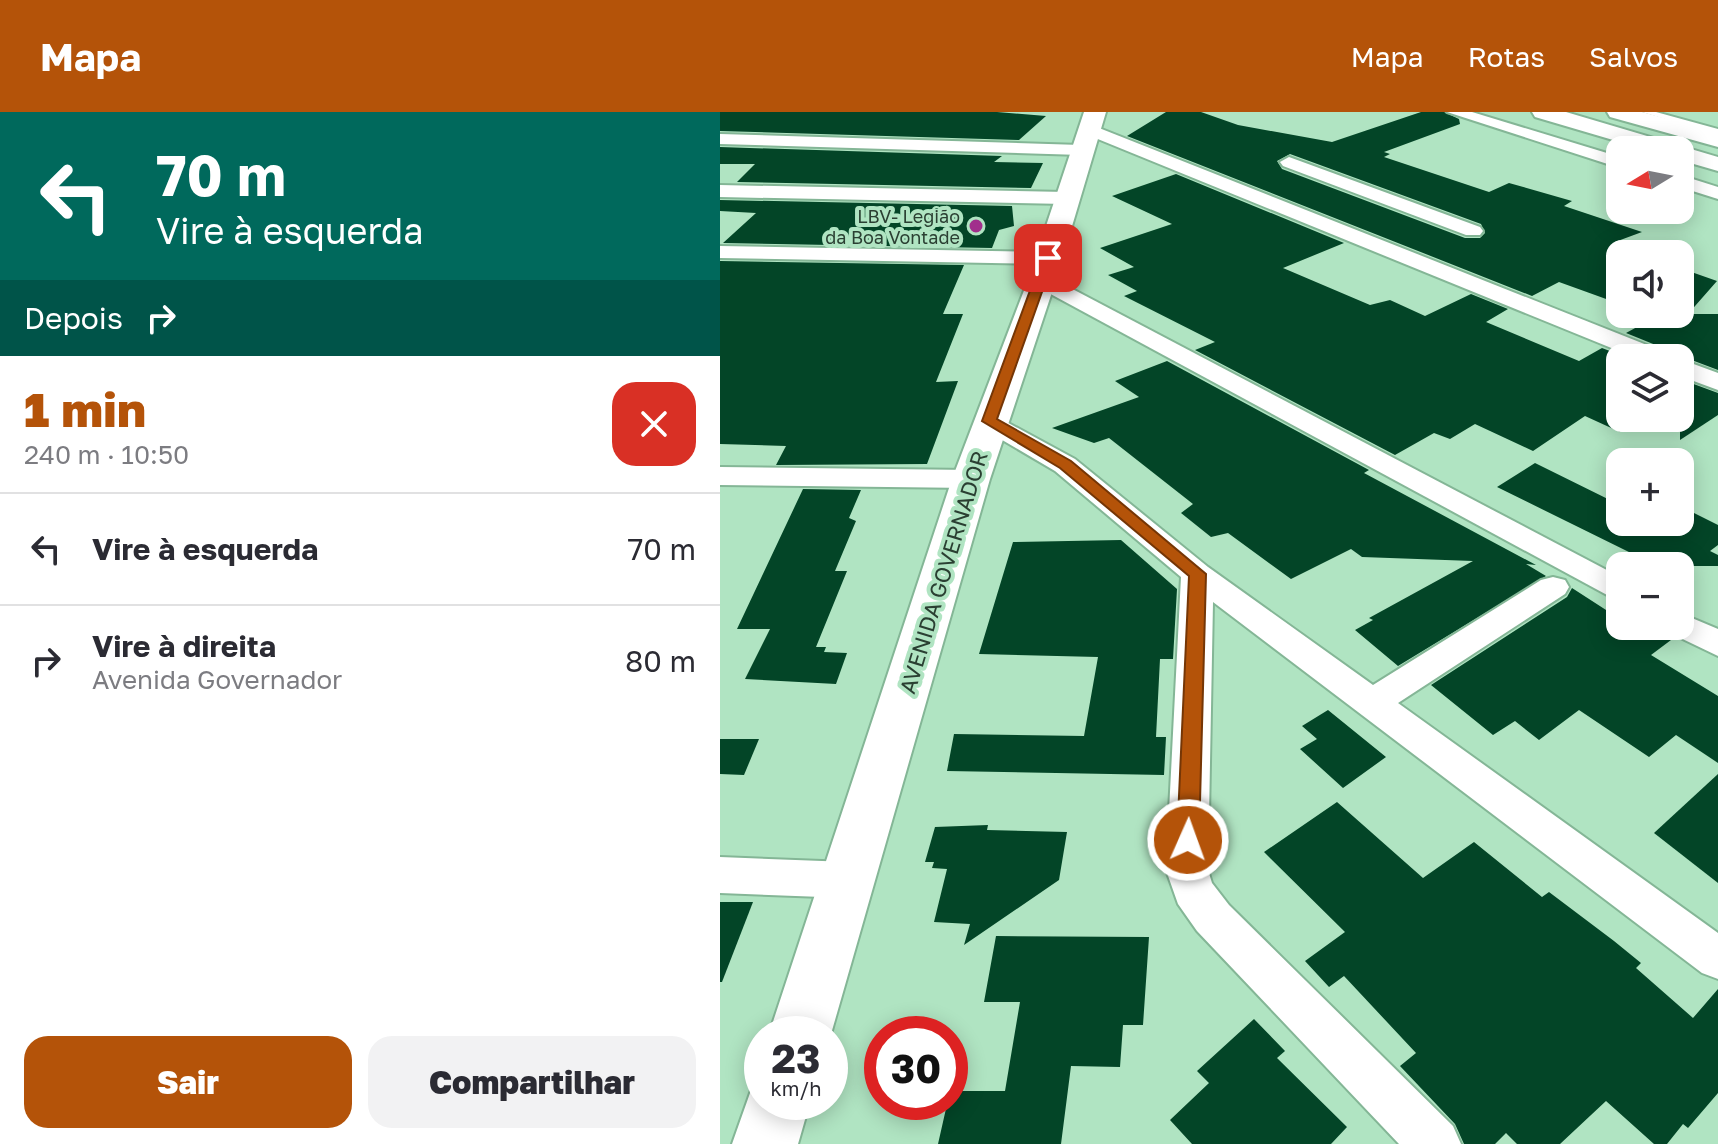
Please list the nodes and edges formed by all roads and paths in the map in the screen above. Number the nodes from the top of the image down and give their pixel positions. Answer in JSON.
{"nodes":[{"id":1,"x":1455,"y":112,"type":"edge"},
{"id":2,"x":1543,"y":112,"type":"edge"},
{"id":3,"x":1618,"y":112,"type":"edge"},
{"id":4,"x":1646,"y":112,"type":"edge"},
{"id":5,"x":1088,"y":130,"type":"edge"},
{"id":6,"x":1718,"y":132,"type":"edge"},
{"id":7,"x":1624,"y":136,"type":"edge"},
{"id":8,"x":720,"y":139,"type":"edge"},
{"id":9,"x":1718,"y":140,"type":"edge"},
{"id":10,"x":1694,"y":157,"type":"edge"},
{"id":11,"x":1606,"y":159,"type":"edge"},
{"id":12,"x":1289,"y":162,"type":"dead end"},
{"id":13,"x":1718,"y":164,"type":"edge"},
{"id":14,"x":1331,"y":178,"type":"junction"},
{"id":15,"x":1694,"y":185,"type":"edge"},
{"id":16,"x":720,"y":191,"type":"edge"},
{"id":17,"x":1718,"y":193,"type":"edge"},
{"id":18,"x":1066,"y":198,"type":"junction"},
{"id":19,"x":1269,"y":201,"type":"junction"},
{"id":20,"x":1473,"y":231,"type":"dead end"},
{"id":21,"x":720,"y":252,"type":"edge"},
{"id":22,"x":720,"y":262,"type":"edge"},
{"id":23,"x":1045,"y":269,"type":"junction"},
{"id":24,"x":1623,"y":344,"type":"edge"},
{"id":25,"x":1694,"y":373,"type":"edge"},
{"id":26,"x":1718,"y":382,"type":"edge"},
{"id":27,"x":990,"y":421,"type":"junction"},
{"id":28,"x":720,"y":476,"type":"edge"},
{"id":29,"x":971,"y":479,"type":"junction"},
{"id":30,"x":1197,"y":574,"type":"junction"},
{"id":31,"x":1606,"y":583,"type":"edge"},
{"id":32,"x":1553,"y":587,"type":"dead end"},
{"id":33,"x":1694,"y":631,"type":"edge"},
{"id":34,"x":1718,"y":644,"type":"edge"},
{"id":35,"x":1372,"y":703,"type":"junction"},
{"id":36,"x":720,"y":875,"type":"edge"},
{"id":37,"x":849,"y":880,"type":"junction"},
{"id":38,"x":1718,"y":959,"type":"edge"},
{"id":39,"x":806,"y":1016,"type":"edge"},
{"id":40,"x":772,"y":1120,"type":"edge"},
{"id":41,"x":765,"y":1144,"type":"edge"},
{"id":42,"x":1435,"y":1144,"type":"edge"}],
"edges":[{"from":1,"to":11,"type":"street"},
{"from":2,"to":7,"type":"main road"},
{"from":3,"to":9,"type":"main road"},
{"from":4,"to":6,"type":"lane"},
{"from":5,"to":8,"type":"street"},
{"from":5,"to":18,"type":"main road","name":"AVENIDA GOVERNADOR"},
{"from":5,"to":19,"type":"street"},
{"from":10,"to":13,"type":"main road"},
{"from":12,"to":14,"type":"street"},
{"from":14,"to":19,"type":"street"},
{"from":14,"to":20,"type":"street"},
{"from":15,"to":17,"type":"street"},
{"from":16,"to":18,"type":"street"},
{"from":18,"to":23,"type":"main road","name":"AVENIDA GOVERNADOR"},
{"from":19,"to":24,"type":"street"},
{"from":21,"to":23,"type":"street"},
{"from":22,"to":23,"type":"street"},
{"from":23,"to":27,"type":"main road","name":"AVENIDA GOVERNADOR"},
{"from":23,"to":31,"type":"street"},
{"from":25,"to":26,"type":"street"},
{"from":27,"to":29,"type":"main road","name":"AVENIDA GOVERNADOR"},
{"from":27,"to":30,"type":"street"},
{"from":28,"to":29,"type":"street"},
{"from":29,"to":37,"type":"main road","name":"AVENIDA GOVERNADOR"},
{"from":30,"to":35,"type":"street"},
{"from":30,"to":42,"type":"street"},
{"from":32,"to":35,"type":"street"},
{"from":33,"to":34,"type":"street"},
{"from":35,"to":38,"type":"street"},
{"from":36,"to":37,"type":"street"},
{"from":37,"to":39,"type":"main road","name":"AVENIDA GOVERNADOR"},
{"from":40,"to":41,"type":"main road"}]}
